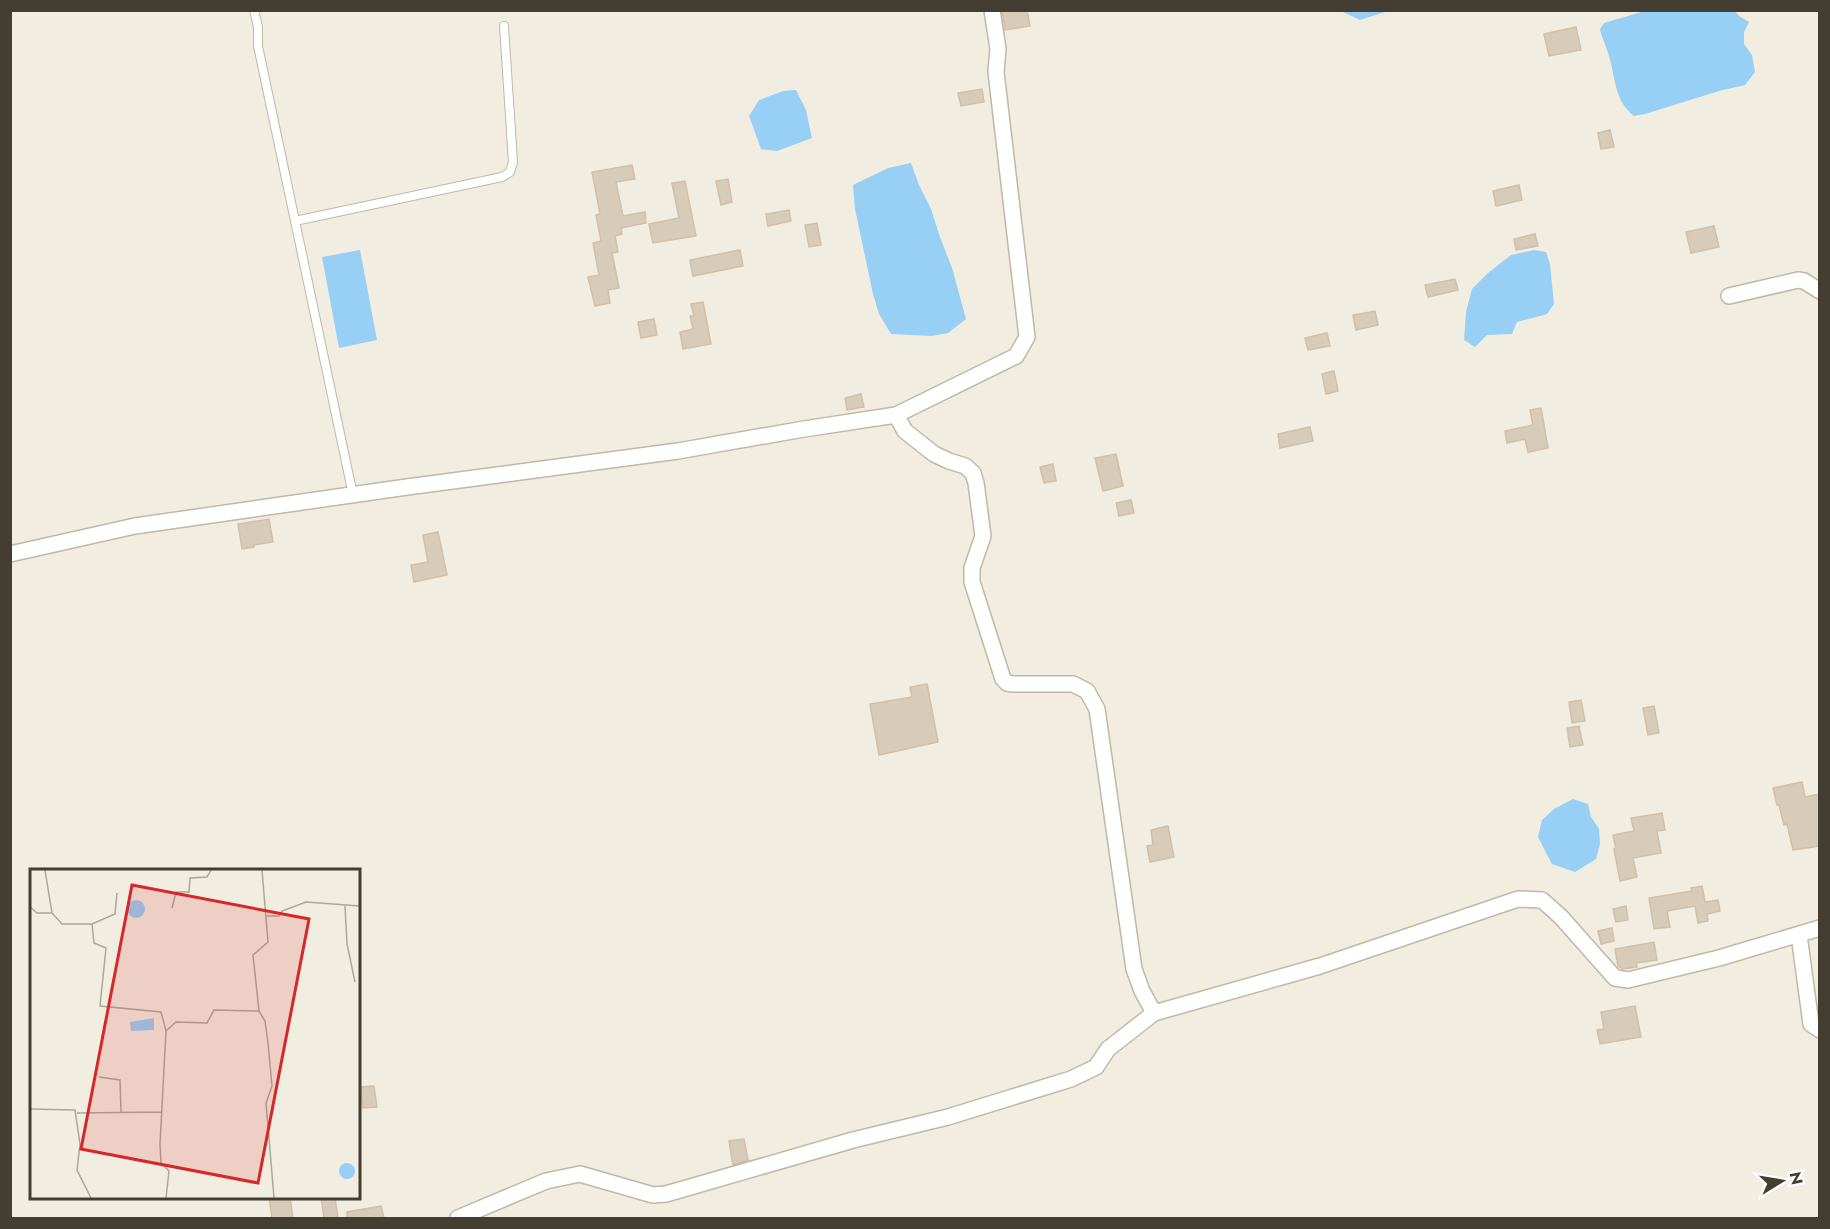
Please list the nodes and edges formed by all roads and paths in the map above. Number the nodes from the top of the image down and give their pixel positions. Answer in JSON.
{"nodes":[{"id":1,"x":254,"y":10,"type":"edge"},
{"id":2,"x":992,"y":10,"type":"edge"},
{"id":3,"x":504,"y":26,"type":"dead end"},
{"id":4,"x":295,"y":221,"type":"junction"},
{"id":5,"x":1820,"y":291,"type":"edge"},
{"id":6,"x":1730,"y":296,"type":"dead end"},
{"id":7,"x":896,"y":415,"type":"junction"},
{"id":8,"x":353,"y":495,"type":"junction"},
{"id":9,"x":10,"y":554,"type":"edge"},
{"id":10,"x":1820,"y":928,"type":"edge"},
{"id":11,"x":1799,"y":935,"type":"junction"},
{"id":12,"x":1154,"y":1013,"type":"junction"},
{"id":13,"x":1820,"y":1030,"type":"edge"},
{"id":14,"x":458,"y":1218,"type":"edge"}],
"edges":[{"from":1,"to":4,"type":"lane"},
{"from":2,"to":7,"type":"street"},
{"from":3,"to":4,"type":"lane"},
{"from":4,"to":8,"type":"lane"},
{"from":5,"to":6,"type":"street"},
{"from":7,"to":8,"type":"street"},
{"from":7,"to":12,"type":"street"},
{"from":8,"to":9,"type":"street"},
{"from":10,"to":11,"type":"street"},
{"from":11,"to":12,"type":"street"},
{"from":11,"to":13,"type":"street"},
{"from":12,"to":14,"type":"street"}]}
